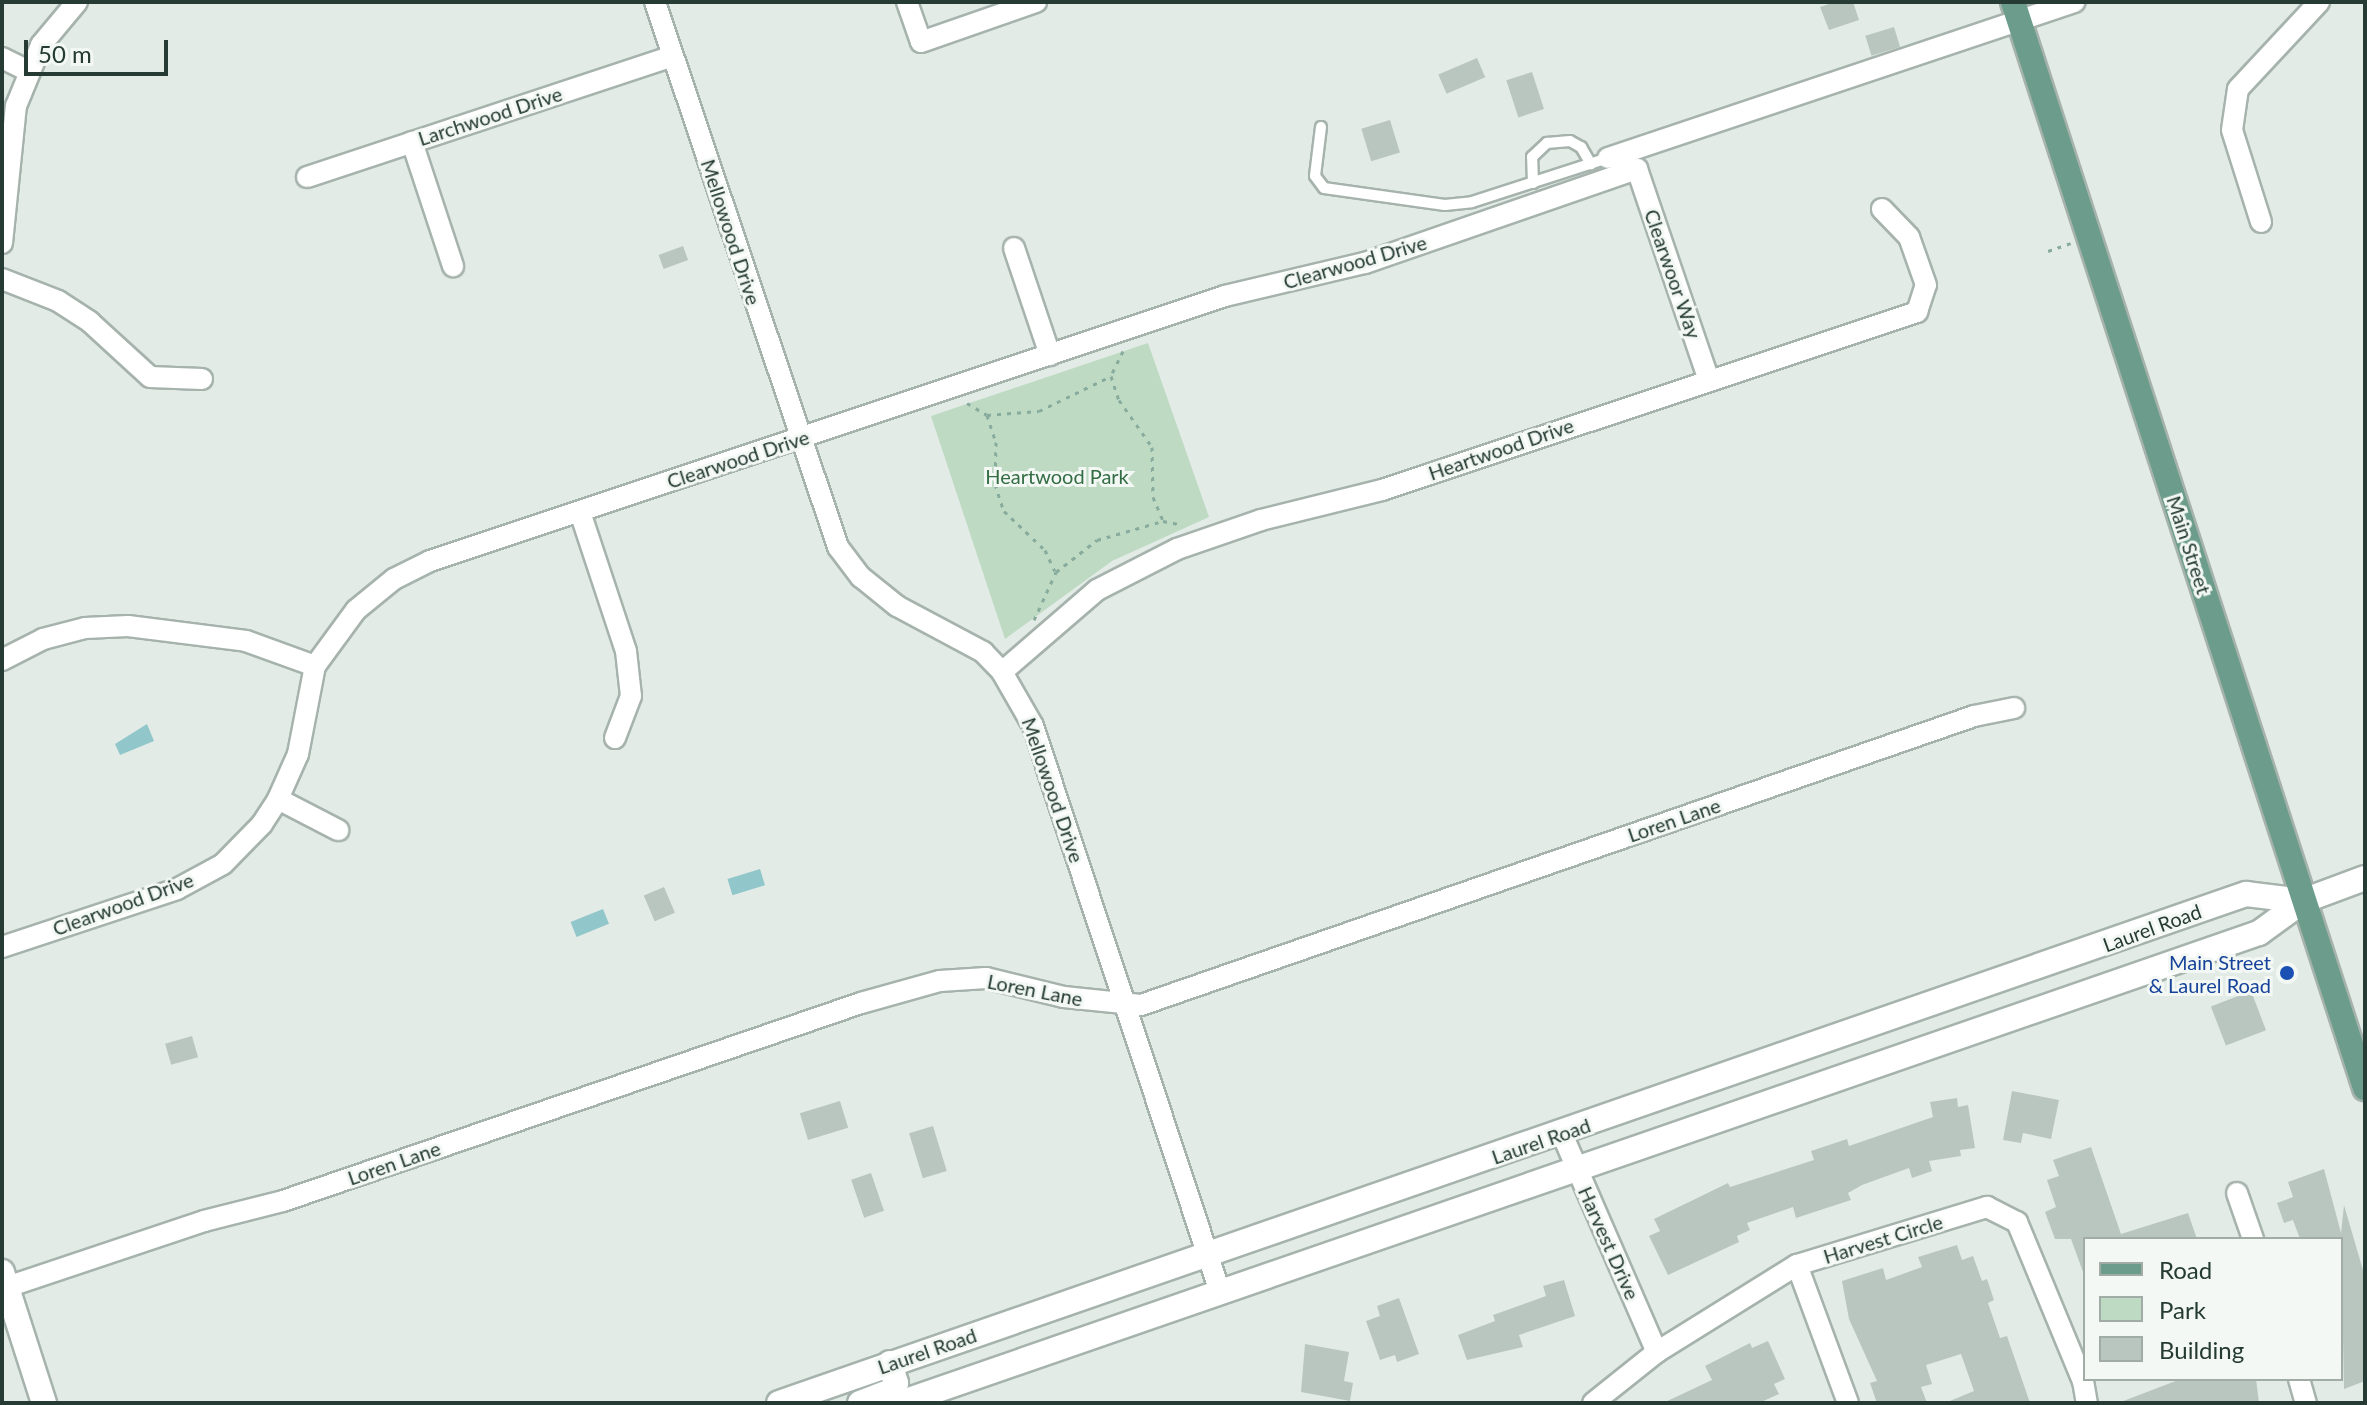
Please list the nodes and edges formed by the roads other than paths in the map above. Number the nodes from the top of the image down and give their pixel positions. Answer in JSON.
{"nodes":[{"id":1,"x":77,"y":2,"type":"edge"},
{"id":2,"x":655,"y":2,"type":"edge"},
{"id":3,"x":907,"y":2,"type":"edge"},
{"id":4,"x":1036,"y":2,"type":"edge"},
{"id":5,"x":2075,"y":2,"type":"edge"},
{"id":6,"x":2319,"y":2,"type":"edge"},
{"id":7,"x":2016,"y":10,"type":"edge"},
{"id":8,"x":673,"y":56,"type":"junction"},
{"id":9,"x":2,"y":58,"type":"edge"},
{"id":10,"x":29,"y":71,"type":"junction"},
{"id":11,"x":1321,"y":127,"type":"dead end"},
{"id":12,"x":412,"y":142,"type":"junction"},
{"id":13,"x":1600,"y":161,"type":"junction"},
{"id":14,"x":1637,"y":169,"type":"joint"},
{"id":15,"x":307,"y":177,"type":"dead end"},
{"id":16,"x":1533,"y":183,"type":"junction"},
{"id":17,"x":1882,"y":209,"type":"dead end"},
{"id":18,"x":2261,"y":222,"type":"dead end"},
{"id":19,"x":2,"y":243,"type":"edge"},
{"id":20,"x":1014,"y":248,"type":"dead end"},
{"id":21,"x":453,"y":266,"type":"dead end"},
{"id":22,"x":2,"y":279,"type":"edge"},
{"id":23,"x":1050,"y":355,"type":"junction"},
{"id":24,"x":1708,"y":378,"type":"junction"},
{"id":25,"x":202,"y":379,"type":"dead end"},
{"id":26,"x":798,"y":439,"type":"junction"},
{"id":27,"x":580,"y":512,"type":"junction"},
{"id":28,"x":2,"y":660,"type":"edge"},
{"id":29,"x":315,"y":666,"type":"junction"},
{"id":30,"x":1002,"y":672,"type":"junction"},
{"id":31,"x":2014,"y":708,"type":"dead end"},
{"id":32,"x":615,"y":738,"type":"dead end"},
{"id":33,"x":278,"y":799,"type":"junction"},
{"id":34,"x":338,"y":830,"type":"dead end"},
{"id":35,"x":2365,"y":878,"type":"edge"},
{"id":36,"x":2303,"y":901,"type":"junction"},
{"id":37,"x":2,"y":947,"type":"edge"},
{"id":38,"x":1123,"y":1005,"type":"junction"},
{"id":39,"x":2365,"y":1088,"type":"edge"},
{"id":40,"x":1562,"y":1134,"type":"junction"},
{"id":41,"x":1576,"y":1170,"type":"junction"},
{"id":42,"x":2237,"y":1193,"type":"dead end"},
{"id":43,"x":2252,"y":1237,"type":"edge"},
{"id":44,"x":1206,"y":1255,"type":"junction"},
{"id":45,"x":1797,"y":1265,"type":"junction"},
{"id":46,"x":4,"y":1280,"type":"edge"},
{"id":47,"x":1220,"y":1292,"type":"junction"},
{"id":48,"x":1657,"y":1352,"type":"junction"},
{"id":49,"x":890,"y":1363,"type":"junction"},
{"id":50,"x":2083,"y":1375,"type":"edge"},
{"id":51,"x":2085,"y":1381,"type":"edge"},
{"id":52,"x":2300,"y":1381,"type":"edge"},
{"id":53,"x":44,"y":1403,"type":"edge"},
{"id":54,"x":779,"y":1403,"type":"edge"},
{"id":55,"x":860,"y":1403,"type":"edge"},
{"id":56,"x":900,"y":1403,"type":"edge"},
{"id":57,"x":1593,"y":1403,"type":"edge"},
{"id":58,"x":1848,"y":1403,"type":"edge"},
{"id":59,"x":2087,"y":1403,"type":"edge"},
{"id":60,"x":2306,"y":1403,"type":"edge"}],
"edges":[{"from":1,"to":10,"type":"street"},
{"from":2,"to":8,"type":"street","name":"Mellowood Drive"},
{"from":3,"to":4,"type":"street"},
{"from":5,"to":7,"type":"street"},
{"from":6,"to":18,"type":"street"},
{"from":7,"to":13,"type":"street"},
{"from":7,"to":36,"type":"main road","name":"Main Street"},
{"from":8,"to":12,"type":"street","name":"Larchwood Drive"},
{"from":8,"to":26,"type":"street","name":"Mellowood Drive"},
{"from":9,"to":10,"type":"street"},
{"from":10,"to":19,"type":"street"},
{"from":11,"to":16,"type":"lane"},
{"from":12,"to":15,"type":"street","name":"Larchwood Drive"},
{"from":12,"to":21,"type":"street"},
{"from":13,"to":16,"type":"lane"},
{"from":13,"to":16,"type":"lane"},
{"from":14,"to":23,"type":"street","name":"Clearwood Drive"},
{"from":14,"to":24,"type":"street","name":"Clearwoor Way"},
{"from":17,"to":24,"type":"street","name":"Heartwood Drive"},
{"from":20,"to":23,"type":"street"},
{"from":22,"to":25,"type":"street"},
{"from":23,"to":26,"type":"street","name":"Clearwood Drive"},
{"from":24,"to":30,"type":"street","name":"Heartwood Drive"},
{"from":26,"to":27,"type":"street","name":"Clearwood Drive"},
{"from":26,"to":30,"type":"street","name":"Mellowood Drive"},
{"from":27,"to":29,"type":"street","name":"Clearwood Drive"},
{"from":27,"to":32,"type":"street"},
{"from":28,"to":29,"type":"street"},
{"from":29,"to":33,"type":"street","name":"Clearwood Drive"},
{"from":30,"to":38,"type":"street","name":"Mellowood Drive"},
{"from":31,"to":38,"type":"street","name":"Loren Lane"},
{"from":33,"to":34,"type":"street"},
{"from":33,"to":37,"type":"street","name":"Clearwood Drive"},
{"from":35,"to":36,"type":"main road","name":"Laurel Road"},
{"from":36,"to":39,"type":"main road","name":"Main Street"},
{"from":36,"to":40,"type":"main road","name":"Laurel Road"},
{"from":36,"to":41,"type":"main road","name":"Laurel Road"},
{"from":38,"to":44,"type":"street","name":"Mellowood Drive"},
{"from":38,"to":46,"type":"street","name":"Loren Lane"},
{"from":40,"to":41,"type":"street","name":"Harvest Drive"},
{"from":40,"to":44,"type":"main road","name":"Laurel Road"},
{"from":41,"to":47,"type":"main road","name":"Laurel Road"},
{"from":41,"to":48,"type":"street","name":"Harvest Drive"},
{"from":42,"to":43,"type":"street"},
{"from":44,"to":47,"type":"street","name":"Mellowood Drive"},
{"from":44,"to":49,"type":"main road","name":"Laurel Road"},
{"from":45,"to":48,"type":"street","name":"Harvest Circle"},
{"from":45,"to":50,"type":"street","name":"Harvest Circle"},
{"from":45,"to":58,"type":"street"},
{"from":46,"to":53,"type":"main road"},
{"from":47,"to":56,"type":"main road","name":"Laurel Road"},
{"from":48,"to":57,"type":"street","name":"Harvest Circle"},
{"from":49,"to":54,"type":"main road","name":"Laurel Road"},
{"from":49,"to":55,"type":"main road"},
{"from":51,"to":59,"type":"street","name":"Harvest Circle"},
{"from":52,"to":60,"type":"street"}]}
